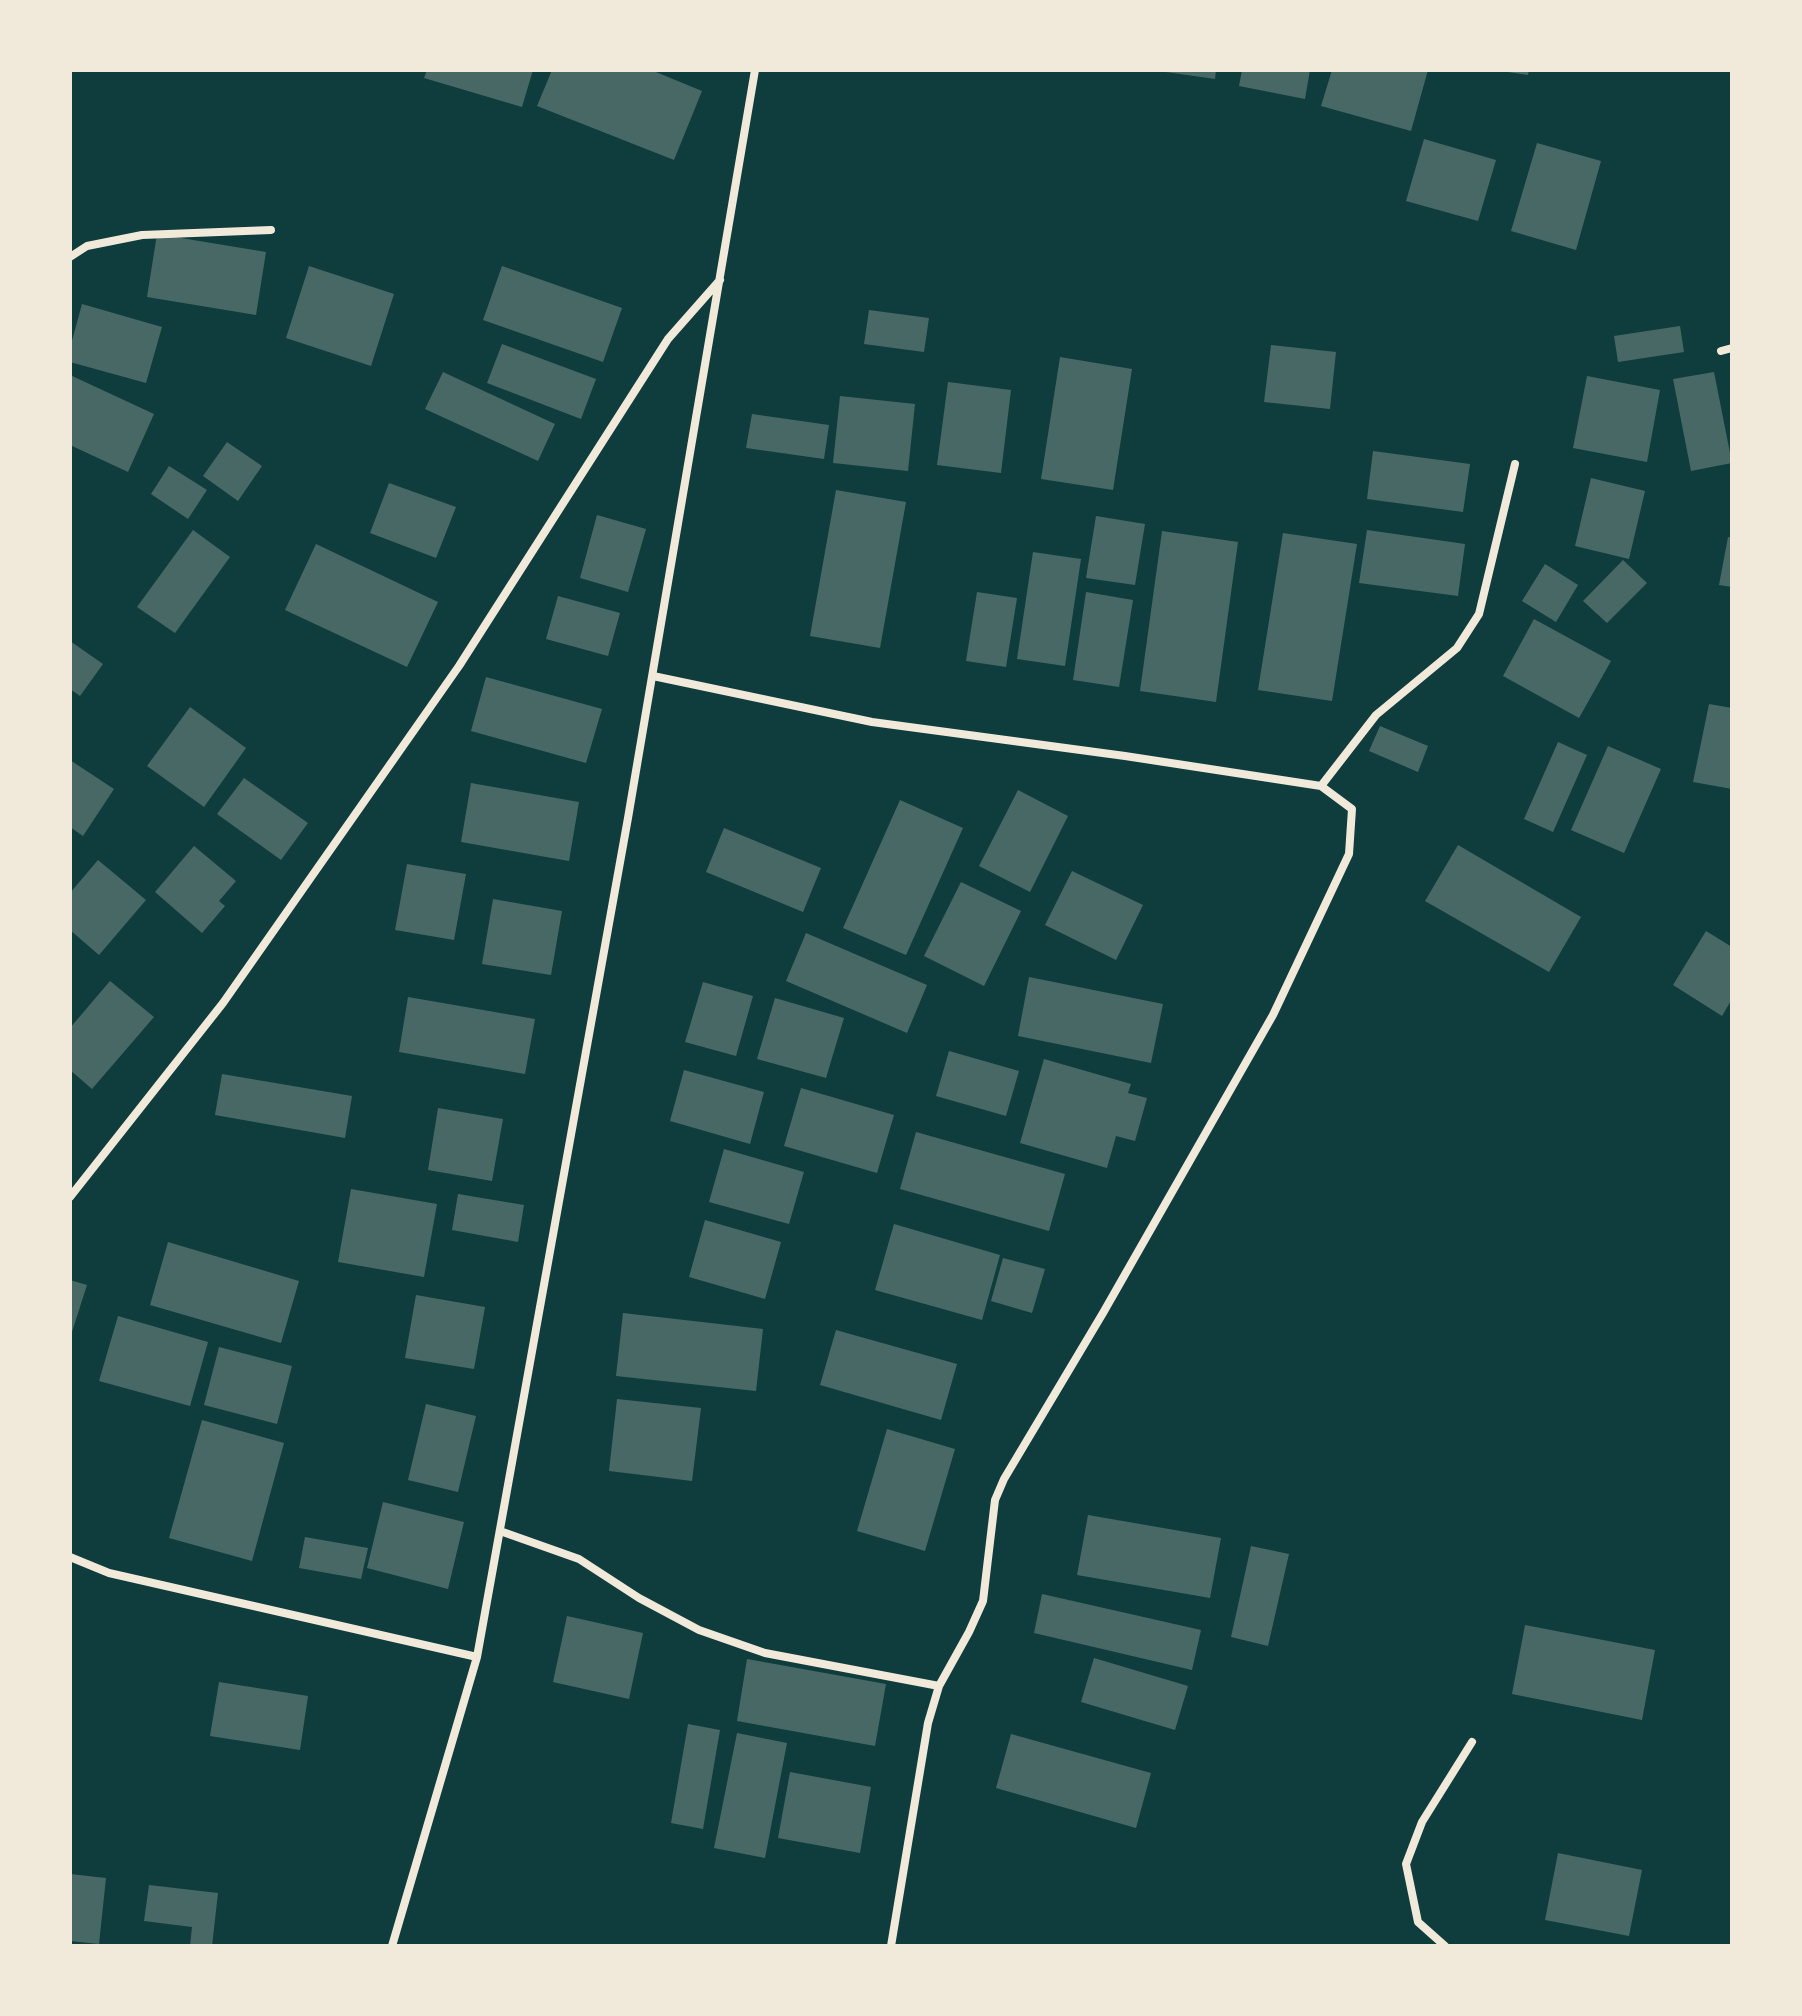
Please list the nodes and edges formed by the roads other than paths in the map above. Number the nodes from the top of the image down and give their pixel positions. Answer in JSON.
{"nodes":[{"id":1,"x":755,"y":70,"type":"edge"},
{"id":2,"x":271,"y":230,"type":"dead end"},
{"id":3,"x":70,"y":257,"type":"edge"},
{"id":4,"x":721,"y":280,"type":"junction"},
{"id":5,"x":1732,"y":348,"type":"edge"},
{"id":6,"x":1721,"y":351,"type":"dead end"},
{"id":7,"x":1515,"y":464,"type":"dead end"},
{"id":8,"x":653,"y":676,"type":"junction"},
{"id":9,"x":1321,"y":786,"type":"junction"},
{"id":10,"x":70,"y":1197,"type":"edge"},
{"id":11,"x":500,"y":1531,"type":"junction"},
{"id":12,"x":70,"y":1557,"type":"edge"},
{"id":13,"x":477,"y":1657,"type":"junction"},
{"id":14,"x":939,"y":1686,"type":"junction"},
{"id":15,"x":1472,"y":1742,"type":"dead end"},
{"id":16,"x":392,"y":1946,"type":"edge"},
{"id":17,"x":891,"y":1946,"type":"edge"},
{"id":18,"x":1445,"y":1946,"type":"edge"}],
"edges":[{"from":1,"to":4,"type":"street"},
{"from":2,"to":3,"type":"street"},
{"from":4,"to":8,"type":"street"},
{"from":4,"to":10,"type":"street"},
{"from":5,"to":6,"type":"street"},
{"from":7,"to":9,"type":"street"},
{"from":8,"to":9,"type":"street"},
{"from":8,"to":11,"type":"street"},
{"from":9,"to":14,"type":"street"},
{"from":11,"to":13,"type":"street"},
{"from":11,"to":14,"type":"street"},
{"from":12,"to":13,"type":"street"},
{"from":13,"to":16,"type":"street"},
{"from":14,"to":17,"type":"street"},
{"from":15,"to":18,"type":"street"}]}
